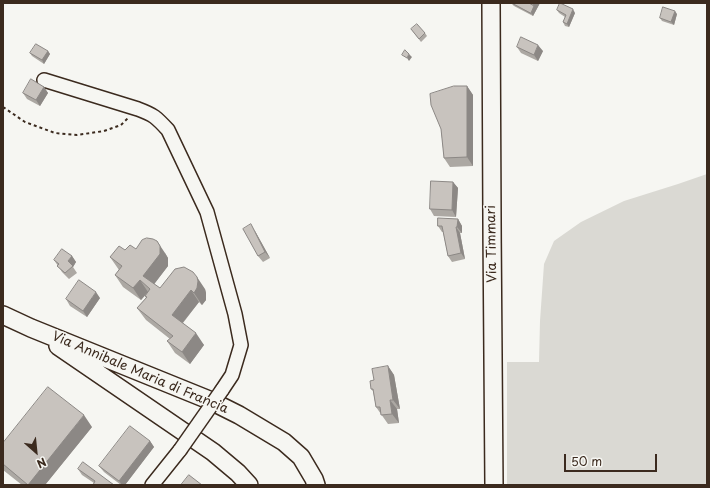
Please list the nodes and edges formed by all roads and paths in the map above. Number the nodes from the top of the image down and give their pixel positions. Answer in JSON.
{"nodes":[{"id":1,"x":491,"y":3,"type":"edge"},
{"id":2,"x":44,"y":80,"type":"dead end"},
{"id":3,"x":3,"y":107,"type":"edge"},
{"id":4,"x":138,"y":109,"type":"junction"},
{"id":5,"x":3,"y":315,"type":"edge"},
{"id":6,"x":31,"y":328,"type":"junction"},
{"id":7,"x":491,"y":484,"type":"edge"},
{"id":8,"x":152,"y":485,"type":"edge"},
{"id":9,"x":249,"y":485,"type":"edge"},
{"id":10,"x":316,"y":485,"type":"edge"}],
"edges":[{"from":1,"to":7,"type":"main road","name":"Via Timmari"},
{"from":2,"to":4,"type":"street"},
{"from":3,"to":4,"type":"path"},
{"from":4,"to":8,"type":"street","bridge":true},
{"from":5,"to":6,"type":"main road","name":"Via Annibale Maria di Francia"},
{"from":6,"to":9,"type":"main road","name":"Via Annibale Maria di Francia"},
{"from":6,"to":10,"type":"main road","name":"Via Annibale Maria di Francia"}]}
